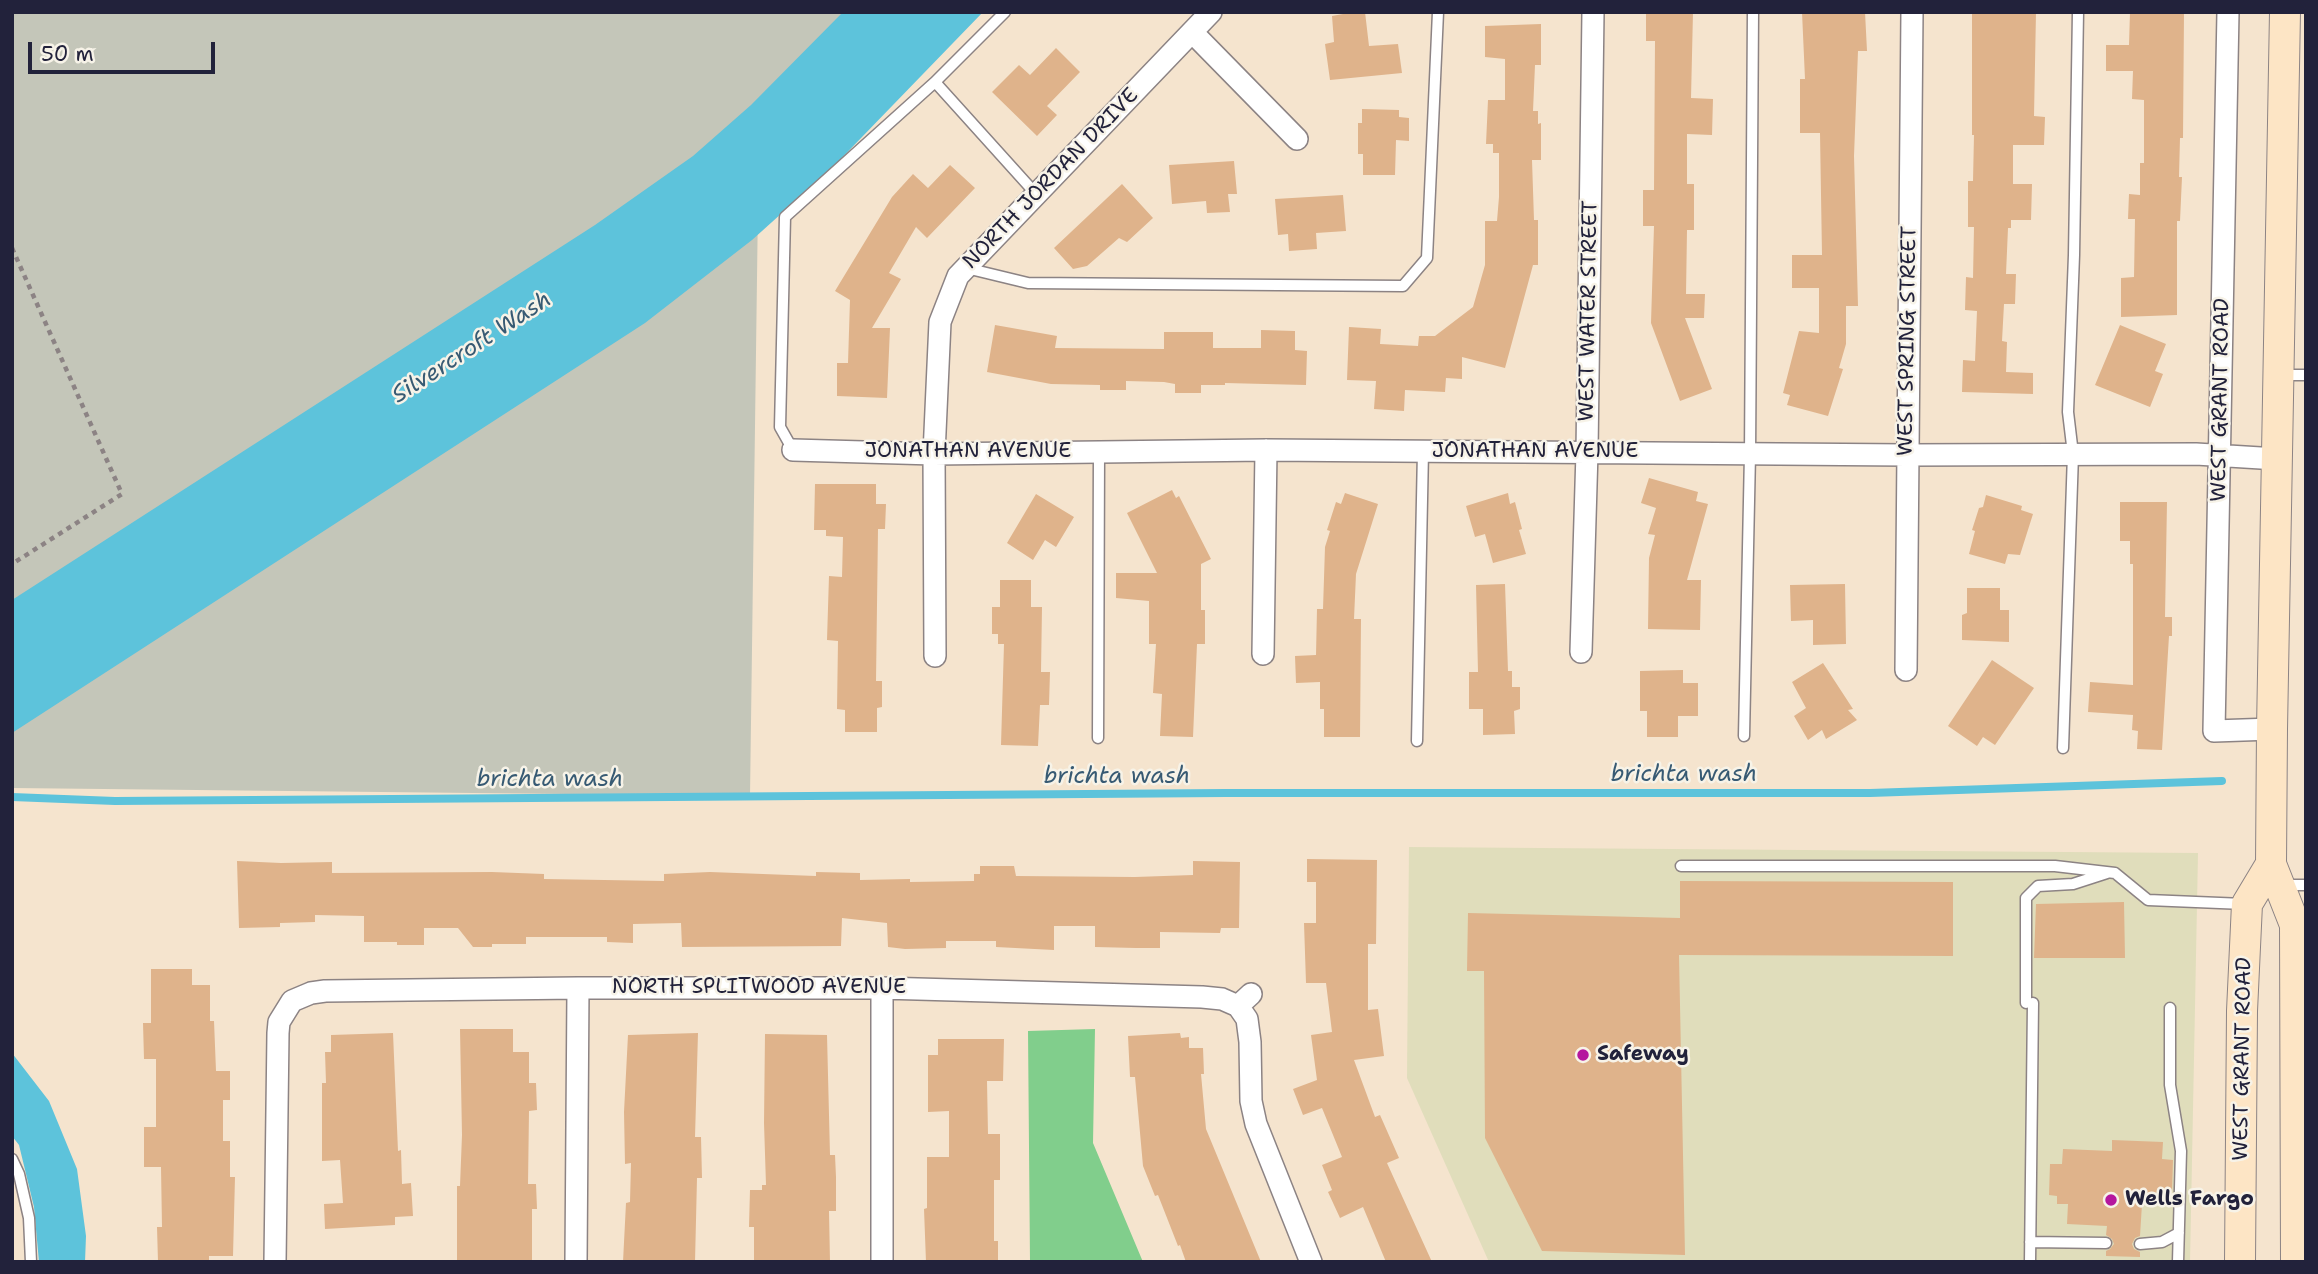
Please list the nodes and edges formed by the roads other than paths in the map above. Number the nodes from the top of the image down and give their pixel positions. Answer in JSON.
{"nodes":[{"id":1,"x":1005,"y":12,"type":"edge"},
{"id":2,"x":1211,"y":12,"type":"edge"},
{"id":3,"x":1438,"y":12,"type":"edge"},
{"id":4,"x":1593,"y":12,"type":"edge"},
{"id":5,"x":1753,"y":12,"type":"edge"},
{"id":6,"x":1912,"y":12,"type":"edge"},
{"id":7,"x":2078,"y":12,"type":"edge"},
{"id":8,"x":2228,"y":12,"type":"edge"},
{"id":9,"x":2285,"y":12,"type":"edge"},
{"id":10,"x":1192,"y":32,"type":"junction"},
{"id":11,"x":935,"y":82,"type":"junction"},
{"id":12,"x":1297,"y":139,"type":"dead end"},
{"id":13,"x":1036,"y":194,"type":"junction"},
{"id":14,"x":966,"y":268,"type":"junction"},
{"id":15,"x":2292,"y":375,"type":"edge"},
{"id":16,"x":793,"y":450,"type":"joint"},
{"id":17,"x":1266,"y":450,"type":"junction"},
{"id":18,"x":1423,"y":451,"type":"junction"},
{"id":19,"x":1099,"y":452,"type":"junction"},
{"id":20,"x":1587,"y":452,"type":"junction"},
{"id":21,"x":934,"y":454,"type":"junction"},
{"id":22,"x":1750,"y":454,"type":"junction"},
{"id":23,"x":2073,"y":454,"type":"junction"},
{"id":24,"x":2220,"y":454,"type":"junction"},
{"id":25,"x":1907,"y":455,"type":"junction"},
{"id":26,"x":2277,"y":459,"type":"junction"},
{"id":27,"x":1581,"y":652,"type":"dead end"},
{"id":28,"x":1263,"y":654,"type":"dead end"},
{"id":29,"x":935,"y":656,"type":"dead end"},
{"id":30,"x":1906,"y":670,"type":"dead end"},
{"id":31,"x":2272,"y":729,"type":"junction"},
{"id":32,"x":1744,"y":736,"type":"dead end"},
{"id":33,"x":1098,"y":738,"type":"dead end"},
{"id":34,"x":1417,"y":741,"type":"dead end"},
{"id":35,"x":2063,"y":748,"type":"dead end"},
{"id":36,"x":1681,"y":866,"type":"dead end"},
{"id":37,"x":2110,"y":872,"type":"junction"},
{"id":38,"x":2285,"y":878,"type":"edge"},
{"id":39,"x":2247,"y":904,"type":"junction"},
{"id":40,"x":578,"y":988,"type":"junction"},
{"id":41,"x":882,"y":988,"type":"junction"},
{"id":42,"x":2170,"y":1008,"type":"dead end"},
{"id":43,"x":12,"y":1159,"type":"edge"},
{"id":44,"x":2179,"y":1233,"type":"junction"},
{"id":45,"x":2030,"y":1242,"type":"junction"},
{"id":46,"x":2106,"y":1243,"type":"dead end"},
{"id":47,"x":2140,"y":1244,"type":"dead end"},
{"id":48,"x":31,"y":1262,"type":"edge"},
{"id":49,"x":275,"y":1262,"type":"edge"},
{"id":50,"x":576,"y":1262,"type":"edge"},
{"id":51,"x":882,"y":1262,"type":"edge"},
{"id":52,"x":1311,"y":1262,"type":"edge"},
{"id":53,"x":2030,"y":1262,"type":"edge"},
{"id":54,"x":2178,"y":1262,"type":"edge"},
{"id":55,"x":2240,"y":1262,"type":"edge"},
{"id":56,"x":2296,"y":1262,"type":"edge"}],
"edges":[{"from":1,"to":11,"type":"lane"},
{"from":2,"to":10,"type":"street","name":"NORTH JORDAN DRIVE"},
{"from":3,"to":14,"type":"lane"},
{"from":4,"to":20,"type":"street","name":"WEST WATER STREET"},
{"from":5,"to":22,"type":"lane"},
{"from":6,"to":25,"type":"street","name":"WEST SPRING STREET"},
{"from":7,"to":23,"type":"lane"},
{"from":8,"to":24,"type":"street","name":"WEST GRANT ROAD"},
{"from":9,"to":15,"type":"main road"},
{"from":10,"to":12,"type":"street"},
{"from":10,"to":13,"type":"street","name":"NORTH JORDAN DRIVE"},
{"from":11,"to":13,"type":"lane"},
{"from":11,"to":16,"type":"lane"},
{"from":13,"to":14,"type":"street","name":"NORTH JORDAN DRIVE"},
{"from":14,"to":21,"type":"street","name":"NORTH JORDAN DRIVE"},
{"from":15,"to":26,"type":"main road"},
{"from":16,"to":21,"type":"street","name":"JONATHAN AVENUE"},
{"from":17,"to":18,"type":"street","name":"JONATHAN AVENUE"},
{"from":17,"to":19,"type":"street","name":"JONATHAN AVENUE"},
{"from":17,"to":28,"type":"street"},
{"from":18,"to":20,"type":"street","name":"JONATHAN AVENUE"},
{"from":18,"to":34,"type":"lane"},
{"from":19,"to":21,"type":"street","name":"JONATHAN AVENUE"},
{"from":19,"to":33,"type":"lane"},
{"from":20,"to":22,"type":"street","name":"JONATHAN AVENUE"},
{"from":20,"to":27,"type":"street","name":"WEST WATER STREET"},
{"from":21,"to":29,"type":"street","name":"NORTH JORDAN DRIVE"},
{"from":22,"to":25,"type":"street","name":"JONATHAN AVENUE"},
{"from":22,"to":32,"type":"lane"},
{"from":23,"to":24,"type":"street","name":"JONATHAN AVENUE"},
{"from":23,"to":25,"type":"street","name":"JONATHAN AVENUE"},
{"from":23,"to":35,"type":"lane"},
{"from":24,"to":26,"type":"street","name":"JONATHAN AVENUE"},
{"from":24,"to":31,"type":"street","name":"WEST GRANT ROAD"},
{"from":25,"to":30,"type":"street","name":"WEST SPRING STREET"},
{"from":26,"to":31,"type":"main road"},
{"from":31,"to":38,"type":"main road"},
{"from":36,"to":37,"type":"lane"},
{"from":37,"to":39,"type":"lane"},
{"from":37,"to":45,"type":"lane"},
{"from":38,"to":39,"type":"main road","name":"WEST GRANT ROAD"},
{"from":38,"to":56,"type":"main road"},
{"from":39,"to":55,"type":"main road","name":"WEST GRANT ROAD"},
{"from":40,"to":41,"type":"street","name":"NORTH SPLITWOOD AVENUE"},
{"from":40,"to":49,"type":"street","name":"NORTH SPLITWOOD AVENUE"},
{"from":40,"to":50,"type":"street"},
{"from":41,"to":51,"type":"street"},
{"from":41,"to":52,"type":"street","name":"NORTH SPLITWOOD AVENUE"},
{"from":42,"to":44,"type":"lane"},
{"from":43,"to":48,"type":"lane"},
{"from":44,"to":47,"type":"lane"},
{"from":44,"to":54,"type":"lane"},
{"from":45,"to":46,"type":"lane"},
{"from":45,"to":53,"type":"lane"}]}
